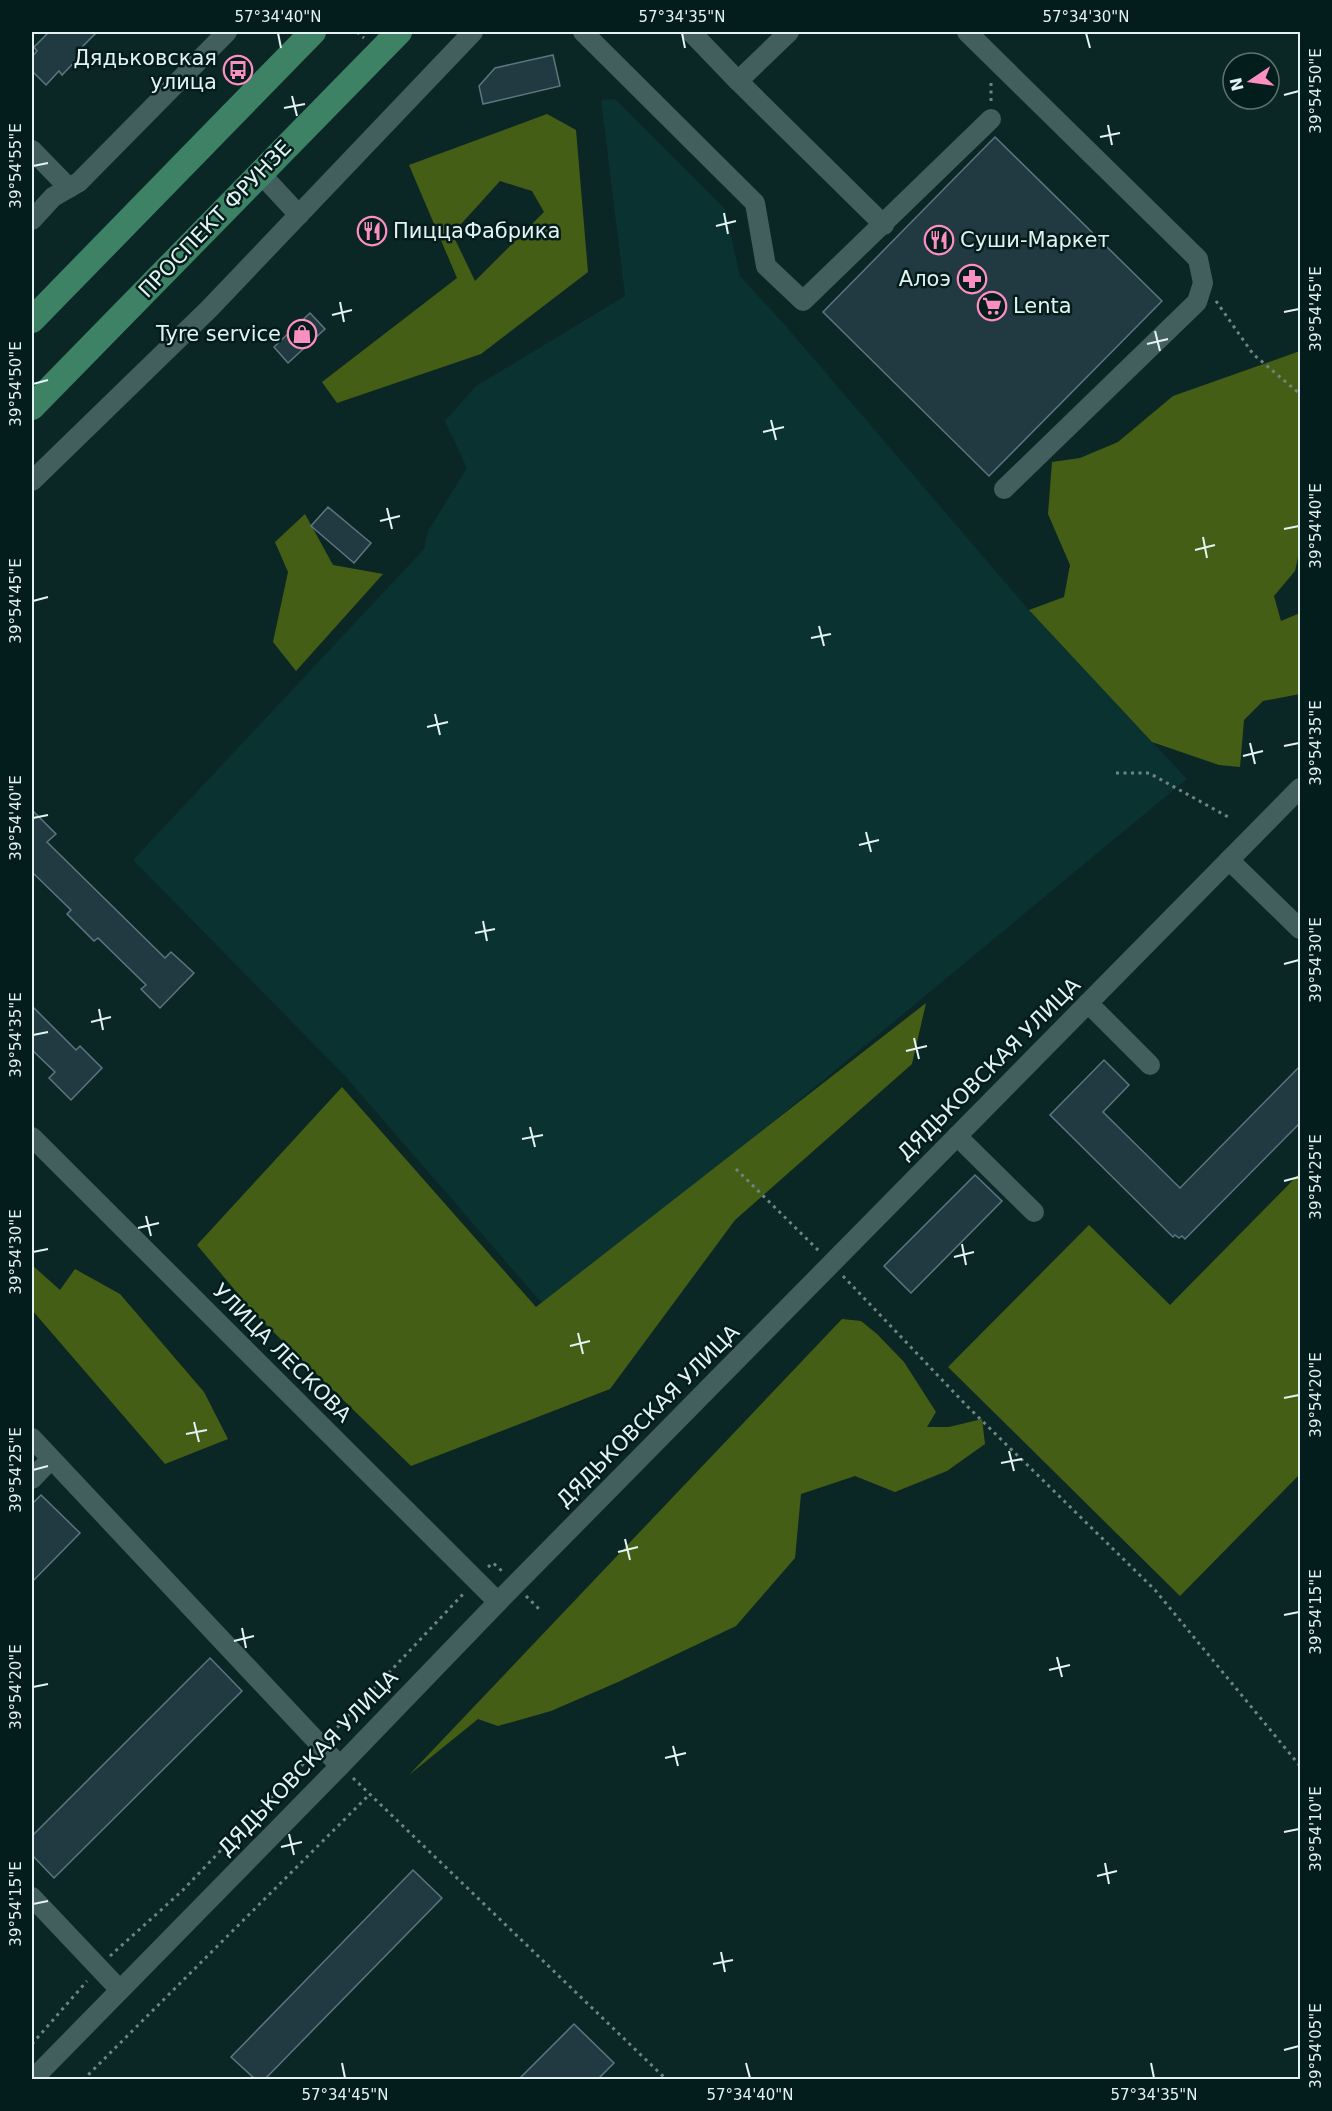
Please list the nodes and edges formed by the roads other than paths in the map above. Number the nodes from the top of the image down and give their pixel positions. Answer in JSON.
{"nodes":[{"id":1,"x":227,"y":32,"type":"edge"},
{"id":2,"x":314,"y":32,"type":"edge"},
{"id":3,"x":399,"y":32,"type":"edge"},
{"id":4,"x":473,"y":32,"type":"edge"},
{"id":5,"x":583,"y":32,"type":"edge"},
{"id":6,"x":691,"y":32,"type":"edge"},
{"id":7,"x":789,"y":32,"type":"edge"},
{"id":8,"x":967,"y":32,"type":"edge"},
{"id":9,"x":738,"y":81,"type":"junction"},
{"id":10,"x":991,"y":118,"type":"dead end"},
{"id":11,"x":32,"y":150,"type":"edge"},
{"id":12,"x":260,"y":173,"type":"junction"},
{"id":13,"x":69,"y":188,"type":"junction"},
{"id":14,"x":299,"y":215,"type":"junction"},
{"id":15,"x":32,"y":220,"type":"edge"},
{"id":16,"x":884,"y":225,"type":"junction"},
{"id":17,"x":32,"y":320,"type":"edge"},
{"id":18,"x":32,"y":407,"type":"edge"},
{"id":19,"x":32,"y":481,"type":"edge"},
{"id":20,"x":1004,"y":489,"type":"dead end"},
{"id":21,"x":1300,"y":788,"type":"edge"},
{"id":22,"x":1229,"y":860,"type":"junction"},
{"id":23,"x":1300,"y":929,"type":"edge"},
{"id":24,"x":1088,"y":1003,"type":"junction"},
{"id":25,"x":1150,"y":1065,"type":"dead end"},
{"id":26,"x":957,"y":1136,"type":"junction"},
{"id":27,"x":32,"y":1137,"type":"edge"},
{"id":28,"x":1034,"y":1212,"type":"dead end"},
{"id":29,"x":32,"y":1438,"type":"edge"},
{"id":30,"x":51,"y":1459,"type":"junction"},
{"id":31,"x":32,"y":1479,"type":"edge"},
{"id":32,"x":498,"y":1602,"type":"junction"},
{"id":33,"x":340,"y":1766,"type":"junction"},
{"id":34,"x":32,"y":1897,"type":"edge"},
{"id":35,"x":120,"y":1990,"type":"junction"},
{"id":36,"x":32,"y":2079,"type":"edge"}],
"edges":[{"from":1,"to":13,"type":"street"},
{"from":2,"to":17,"type":"main road"},
{"from":3,"to":12,"type":"main road","name":"ПРОСПЕКТ ФРУНЗЕ"},
{"from":4,"to":14,"type":"street"},
{"from":5,"to":16,"type":"street"},
{"from":6,"to":9,"type":"street"},
{"from":7,"to":9,"type":"street"},
{"from":8,"to":20,"type":"street"},
{"from":9,"to":16,"type":"street"},
{"from":10,"to":16,"type":"street"},
{"from":11,"to":13,"type":"street"},
{"from":12,"to":14,"type":"street"},
{"from":12,"to":18,"type":"main road","name":"ПРОСПЕКТ ФРУНЗЕ"},
{"from":13,"to":15,"type":"street"},
{"from":14,"to":19,"type":"street"},
{"from":21,"to":22,"type":"street","name":"ДЯДЬКОВСКАЯ УЛИЦА"},
{"from":22,"to":23,"type":"street"},
{"from":22,"to":24,"type":"street","name":"ДЯДЬКОВСКАЯ УЛИЦА"},
{"from":24,"to":25,"type":"street"},
{"from":24,"to":26,"type":"street","name":"ДЯДЬКОВСКАЯ УЛИЦА"},
{"from":26,"to":28,"type":"street"},
{"from":26,"to":32,"type":"street","name":"ДЯДЬКОВСКАЯ УЛИЦА"},
{"from":27,"to":32,"type":"street","name":"УЛИЦА ЛЕСКОВА"},
{"from":29,"to":30,"type":"street"},
{"from":30,"to":31,"type":"street"},
{"from":30,"to":33,"type":"street"},
{"from":32,"to":33,"type":"street","name":"ДЯДЬКОВСКАЯ УЛИЦА"},
{"from":33,"to":35,"type":"street","name":"ДЯДЬКОВСКАЯ УЛИЦА"},
{"from":34,"to":35,"type":"street"},
{"from":35,"to":36,"type":"street","name":"ДЯДЬКОВСКАЯ УЛИЦА"}]}
